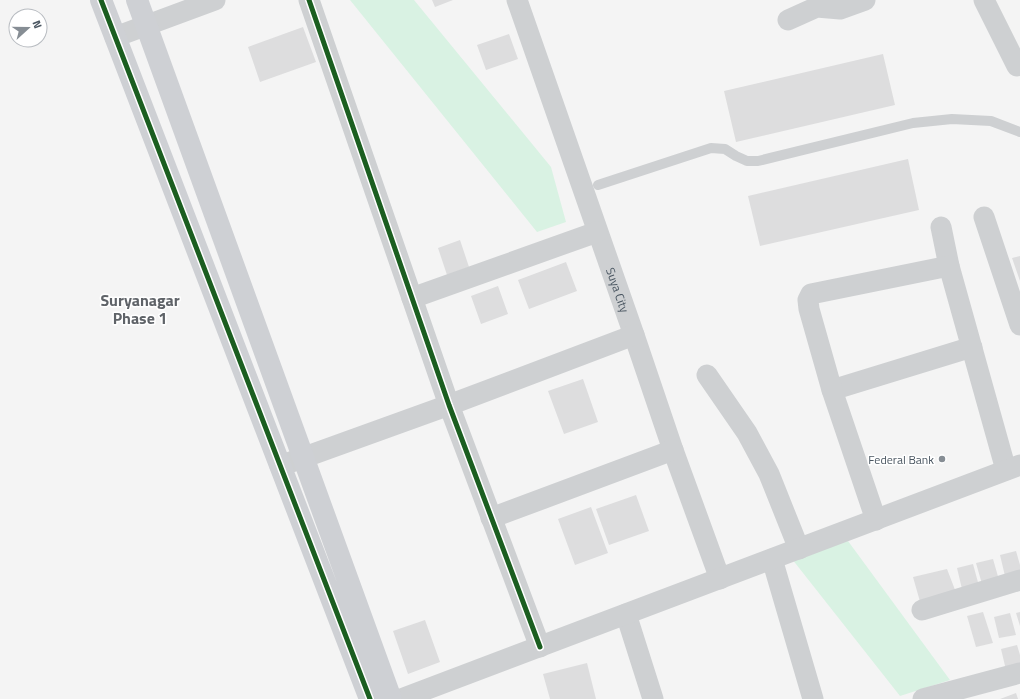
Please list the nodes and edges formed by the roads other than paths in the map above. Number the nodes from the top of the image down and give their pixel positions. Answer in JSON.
{"nodes":[{"id":1,"x":101,"y":0,"type":"edge"},
{"id":2,"x":137,"y":0,"type":"edge"},
{"id":3,"x":215,"y":0,"type":"edge"},
{"id":4,"x":309,"y":0,"type":"edge"},
{"id":5,"x":517,"y":0,"type":"edge"},
{"id":6,"x":865,"y":0,"type":"edge"},
{"id":7,"x":984,"y":0,"type":"edge"},
{"id":8,"x":788,"y":20,"type":"dead end"},
{"id":9,"x":146,"y":26,"type":"junction"},
{"id":10,"x":115,"y":38,"type":"junction"},
{"id":11,"x":1020,"y":65,"type":"edge"},
{"id":12,"x":1020,"y":132,"type":"edge"},
{"id":13,"x":598,"y":185,"type":"dead end"},
{"id":14,"x":984,"y":218,"type":"dead end"},
{"id":15,"x":941,"y":227,"type":"dead end"},
{"id":16,"x":597,"y":232,"type":"junction"},
{"id":17,"x":949,"y":266,"type":"junction"},
{"id":18,"x":412,"y":298,"type":"junction"},
{"id":19,"x":1020,"y":325,"type":"edge"},
{"id":20,"x":634,"y":335,"type":"junction"},
{"id":21,"x":972,"y":347,"type":"junction"},
{"id":22,"x":707,"y":375,"type":"dead end"},
{"id":23,"x":832,"y":390,"type":"junction"},
{"id":24,"x":449,"y":405,"type":"junction"},
{"id":25,"x":673,"y":450,"type":"junction"},
{"id":26,"x":304,"y":459,"type":"junction"},
{"id":27,"x":280,"y":466,"type":"junction"},
{"id":28,"x":1013,"y":468,"type":"edge"},
{"id":29,"x":491,"y":518,"type":"junction"},
{"id":30,"x":876,"y":520,"type":"junction"},
{"id":31,"x":799,"y":549,"type":"junction"},
{"id":32,"x":772,"y":559,"type":"junction"},
{"id":33,"x":720,"y":579,"type":"junction"},
{"id":34,"x":1020,"y":580,"type":"edge"},
{"id":35,"x":922,"y":610,"type":"dead end"},
{"id":36,"x":626,"y":614,"type":"junction"},
{"id":37,"x":540,"y":647,"type":"junction"},
{"id":38,"x":1020,"y":673,"type":"edge"},
{"id":39,"x":370,"y":699,"type":"edge"},
{"id":40,"x":391,"y":699,"type":"edge"},
{"id":41,"x":401,"y":699,"type":"edge"},
{"id":42,"x":654,"y":699,"type":"edge"},
{"id":43,"x":813,"y":699,"type":"edge"},
{"id":44,"x":923,"y":699,"type":"edge"}],
"edges":[{"from":1,"to":10,"type":"street"},
{"from":2,"to":9,"type":"street"},
{"from":3,"to":9,"type":"street"},
{"from":4,"to":18,"type":"street"},
{"from":5,"to":16,"type":"street","name":"Suya City"},
{"from":6,"to":8,"type":"street"},
{"from":7,"to":11,"type":"street"},
{"from":9,"to":10,"type":"street"},
{"from":9,"to":26,"type":"street"},
{"from":10,"to":27,"type":"street"},
{"from":12,"to":13,"type":"lane"},
{"from":14,"to":19,"type":"street"},
{"from":15,"to":17,"type":"street"},
{"from":16,"to":18,"type":"street"},
{"from":16,"to":20,"type":"street","name":"Suya City"},
{"from":17,"to":21,"type":"street"},
{"from":17,"to":23,"type":"street"},
{"from":18,"to":24,"type":"street"},
{"from":20,"to":24,"type":"street"},
{"from":20,"to":25,"type":"street","name":"Suya City"},
{"from":21,"to":23,"type":"street"},
{"from":21,"to":28,"type":"street"},
{"from":22,"to":31,"type":"street"},
{"from":23,"to":30,"type":"street"},
{"from":24,"to":26,"type":"street"},
{"from":24,"to":29,"type":"street"},
{"from":25,"to":29,"type":"street"},
{"from":25,"to":33,"type":"street","name":"Suya City"},
{"from":26,"to":27,"type":"street"},
{"from":26,"to":40,"type":"street"},
{"from":27,"to":39,"type":"street"},
{"from":28,"to":30,"type":"street"},
{"from":29,"to":37,"type":"street"},
{"from":30,"to":31,"type":"street"},
{"from":31,"to":32,"type":"street"},
{"from":32,"to":33,"type":"street"},
{"from":32,"to":43,"type":"street"},
{"from":33,"to":36,"type":"street"},
{"from":34,"to":35,"type":"street"},
{"from":36,"to":37,"type":"street"},
{"from":36,"to":42,"type":"street"},
{"from":37,"to":41,"type":"street"},
{"from":38,"to":44,"type":"street"}]}
